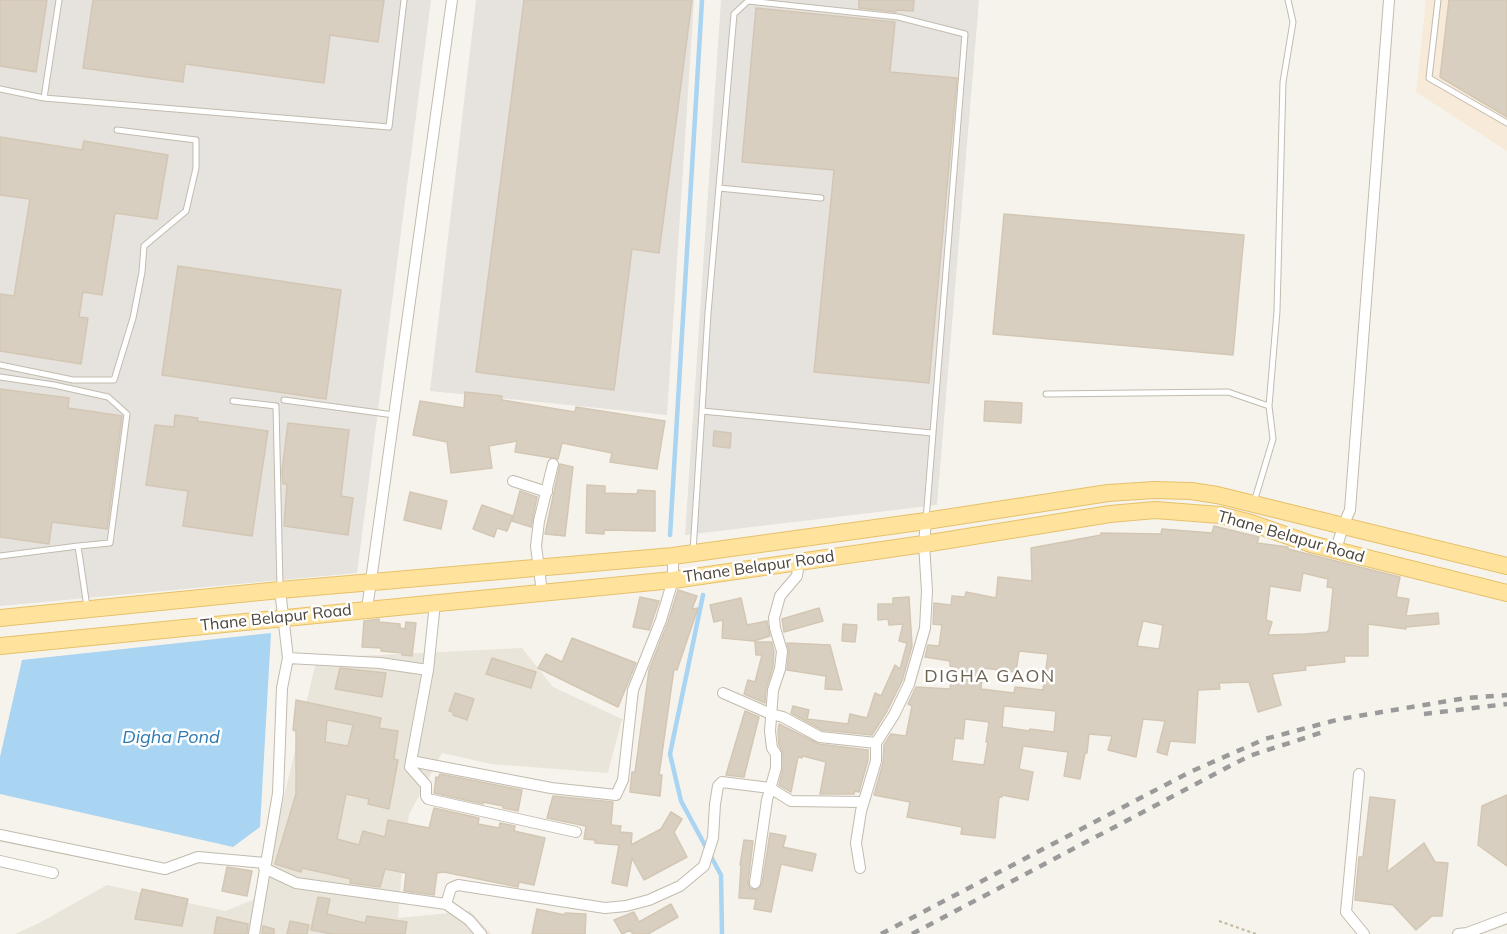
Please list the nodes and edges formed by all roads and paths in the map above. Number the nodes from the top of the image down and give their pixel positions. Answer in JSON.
{"nodes":[{"id":1,"x":59,"y":0,"type":"edge"},
{"id":2,"x":404,"y":0,"type":"edge"},
{"id":3,"x":452,"y":0,"type":"edge"},
{"id":4,"x":1288,"y":0,"type":"edge"},
{"id":5,"x":1389,"y":0,"type":"edge"},
{"id":6,"x":1438,"y":0,"type":"edge"},
{"id":7,"x":0,"y":89,"type":"edge"},
{"id":8,"x":44,"y":98,"type":"junction"},
{"id":9,"x":1507,"y":123,"type":"edge"},
{"id":10,"x":117,"y":130,"type":"dead end"},
{"id":11,"x":719,"y":188,"type":"junction"},
{"id":12,"x":820,"y":198,"type":"dead end"},
{"id":13,"x":0,"y":365,"type":"edge"},
{"id":14,"x":0,"y":377,"type":"edge"},
{"id":15,"x":1046,"y":394,"type":"dead end"},
{"id":16,"x":284,"y":400,"type":"dead end"},
{"id":17,"x":233,"y":401,"type":"dead end"},
{"id":18,"x":1269,"y":406,"type":"junction"},
{"id":19,"x":702,"y":411,"type":"junction"},
{"id":20,"x":394,"y":415,"type":"junction"},
{"id":21,"x":932,"y":433,"type":"junction"},
{"id":22,"x":553,"y":464,"type":"dead end"},
{"id":23,"x":513,"y":481,"type":"dead end"},
{"id":24,"x":547,"y":492,"type":"junction"},
{"id":25,"x":1254,"y":504,"type":"junction"},
{"id":26,"x":926,"y":521,"type":"junction"},
{"id":27,"x":1343,"y":525,"type":"junction"},
{"id":28,"x":924,"y":544,"type":"junction"},
{"id":29,"x":78,"y":546,"type":"junction"},
{"id":30,"x":1336,"y":550,"type":"junction"},
{"id":31,"x":692,"y":553,"type":"junction"},
{"id":32,"x":0,"y":556,"type":"edge"},
{"id":33,"x":673,"y":556,"type":"junction"},
{"id":34,"x":800,"y":562,"type":"junction"},
{"id":35,"x":1507,"y":566,"type":"edge"},
{"id":36,"x":539,"y":567,"type":"junction"},
{"id":37,"x":673,"y":580,"type":"junction"},
{"id":38,"x":370,"y":583,"type":"junction"},
{"id":39,"x":280,"y":590,"type":"junction"},
{"id":40,"x":542,"y":592,"type":"junction"},
{"id":41,"x":1507,"y":593,"type":"edge"},
{"id":42,"x":435,"y":603,"type":"junction"},
{"id":43,"x":87,"y":609,"type":"junction"},
{"id":44,"x":367,"y":609,"type":"junction"},
{"id":45,"x":283,"y":617,"type":"junction"},
{"id":46,"x":0,"y":618,"type":"edge"},
{"id":47,"x":0,"y":646,"type":"edge"},
{"id":48,"x":288,"y":658,"type":"junction"},
{"id":49,"x":428,"y":670,"type":"junction"},
{"id":50,"x":723,"y":693,"type":"dead end"},
{"id":51,"x":771,"y":714,"type":"junction"},
{"id":52,"x":876,"y":743,"type":"junction"},
{"id":53,"x":411,"y":761,"type":"junction"},
{"id":54,"x":1359,"y":774,"type":"dead end"},
{"id":55,"x":770,"y":788,"type":"junction"},
{"id":56,"x":863,"y":802,"type":"junction"},
{"id":57,"x":576,"y":831,"type":"dead end"},
{"id":58,"x":0,"y":835,"type":"edge"},
{"id":59,"x":0,"y":861,"type":"edge"},
{"id":60,"x":265,"y":866,"type":"junction"},
{"id":61,"x":861,"y":868,"type":"dead end"},
{"id":62,"x":53,"y":873,"type":"dead end"},
{"id":63,"x":755,"y":883,"type":"dead end"},
{"id":64,"x":447,"y":904,"type":"junction"},
{"id":65,"x":1507,"y":918,"type":"edge"},
{"id":66,"x":1219,"y":921,"type":"dead end"},
{"id":67,"x":254,"y":934,"type":"edge"},
{"id":68,"x":482,"y":934,"type":"edge"},
{"id":69,"x":1257,"y":934,"type":"edge"},
{"id":70,"x":1364,"y":934,"type":"edge"},
{"id":71,"x":1458,"y":934,"type":"edge"}],
"edges":[{"from":1,"to":8,"type":"lane"},
{"from":2,"to":8,"type":"lane"},
{"from":3,"to":20,"type":"street"},
{"from":4,"to":18,"type":"lane"},
{"from":5,"to":27,"type":"street"},
{"from":6,"to":9,"type":"lane"},
{"from":7,"to":8,"type":"lane"},
{"from":10,"to":13,"type":"lane"},
{"from":11,"to":12,"type":"lane"},
{"from":11,"to":19,"type":"lane"},
{"from":11,"to":21,"type":"lane"},
{"from":14,"to":29,"type":"lane"},
{"from":15,"to":18,"type":"lane"},
{"from":16,"to":20,"type":"lane"},
{"from":17,"to":39,"type":"lane"},
{"from":18,"to":25,"type":"lane"},
{"from":19,"to":21,"type":"lane"},
{"from":19,"to":31,"type":"lane"},
{"from":20,"to":38,"type":"street"},
{"from":21,"to":26,"type":"lane"},
{"from":22,"to":24,"type":"street"},
{"from":23,"to":24,"type":"street"},
{"from":24,"to":36,"type":"street"},
{"from":25,"to":26,"type":"main road","name":"Thane Belapur Road"},
{"from":25,"to":27,"type":"main road","name":"Thane Belapur Road"},
{"from":26,"to":28,"type":"street"},
{"from":26,"to":31,"type":"main road","name":"Thane Belapur Road"},
{"from":27,"to":30,"type":"street"},
{"from":27,"to":35,"type":"main road","name":"Thane Belapur Road"},
{"from":28,"to":30,"type":"main road","name":"Thane Belapur Road"},
{"from":28,"to":34,"type":"main road","name":"Thane Belapur Road"},
{"from":28,"to":52,"type":"street"},
{"from":29,"to":32,"type":"lane"},
{"from":29,"to":43,"type":"lane"},
{"from":30,"to":41,"type":"main road","name":"Thane Belapur Road"},
{"from":31,"to":33,"type":"main road","name":"Thane Belapur Road"},
{"from":33,"to":36,"type":"main road","name":"Thane Belapur Road"},
{"from":33,"to":37,"type":"street"},
{"from":34,"to":37,"type":"main road","name":"Thane Belapur Road"},
{"from":34,"to":51,"type":"street"},
{"from":36,"to":38,"type":"main road","name":"Thane Belapur Road"},
{"from":36,"to":40,"type":"street"},
{"from":37,"to":40,"type":"main road","name":"Thane Belapur Road"},
{"from":37,"to":53,"type":"street"},
{"from":38,"to":39,"type":"main road","name":"Thane Belapur Road"},
{"from":38,"to":44,"type":"street"},
{"from":39,"to":43,"type":"main road","name":"Thane Belapur Road"},
{"from":39,"to":45,"type":"street"},
{"from":40,"to":42,"type":"main road","name":"Thane Belapur Road"},
{"from":42,"to":44,"type":"main road","name":"Thane Belapur Road"},
{"from":42,"to":49,"type":"street"},
{"from":43,"to":46,"type":"main road","name":"Thane Belapur Road"},
{"from":44,"to":45,"type":"main road","name":"Thane Belapur Road"},
{"from":45,"to":47,"type":"main road","name":"Thane Belapur Road"},
{"from":45,"to":48,"type":"street"},
{"from":48,"to":49,"type":"street"},
{"from":48,"to":60,"type":"street"},
{"from":49,"to":53,"type":"street"},
{"from":50,"to":51,"type":"street"},
{"from":51,"to":52,"type":"street"},
{"from":51,"to":55,"type":"street"},
{"from":52,"to":56,"type":"street"},
{"from":53,"to":57,"type":"street"},
{"from":54,"to":70,"type":"street"},
{"from":55,"to":56,"type":"street"},
{"from":55,"to":63,"type":"street"},
{"from":55,"to":64,"type":"street"},
{"from":56,"to":61,"type":"street"},
{"from":58,"to":60,"type":"street"},
{"from":59,"to":62,"type":"street"},
{"from":60,"to":64,"type":"street"},
{"from":60,"to":67,"type":"street"},
{"from":64,"to":68,"type":"street"},
{"from":65,"to":71,"type":"street"},
{"from":66,"to":69,"type":"path"}]}
